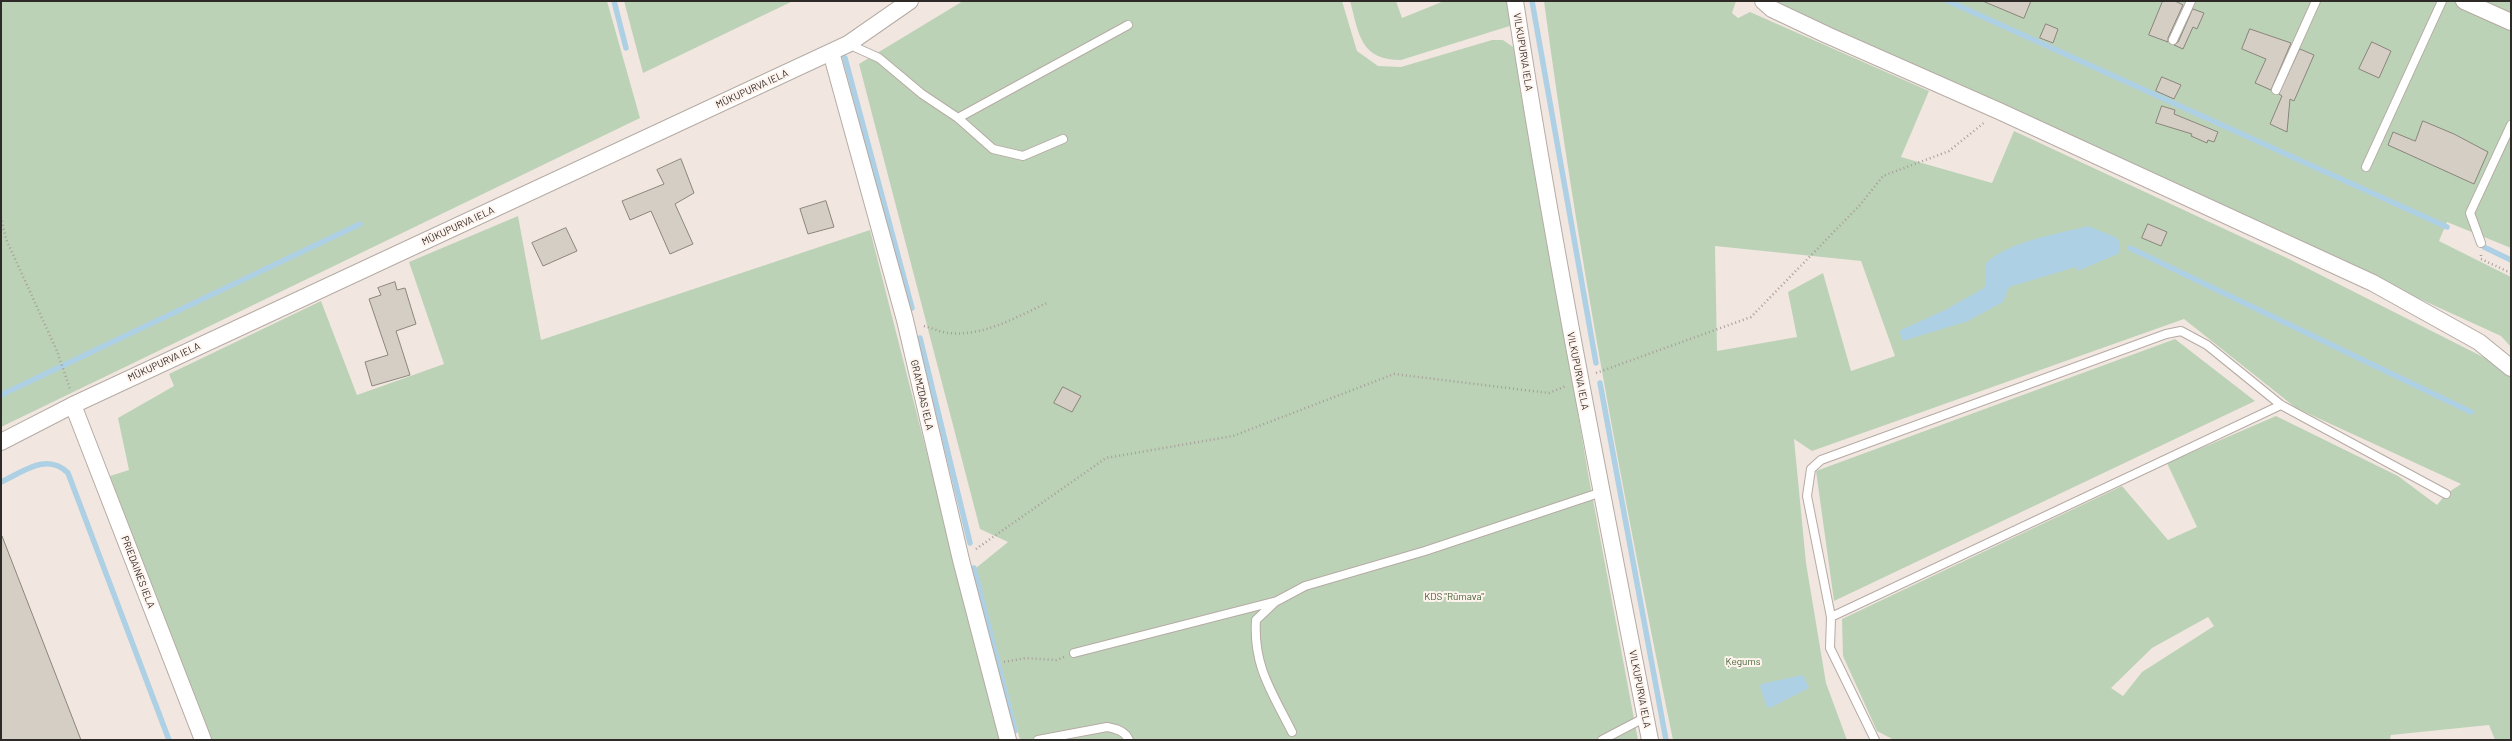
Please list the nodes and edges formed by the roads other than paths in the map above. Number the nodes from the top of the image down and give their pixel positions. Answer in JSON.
{"nodes":[{"id":1,"x":910,"y":1,"type":"edge"},
{"id":2,"x":1515,"y":1,"type":"edge"},
{"id":3,"x":1763,"y":1,"type":"edge"},
{"id":4,"x":2191,"y":1,"type":"edge"},
{"id":5,"x":2316,"y":1,"type":"edge"},
{"id":6,"x":2442,"y":1,"type":"edge"},
{"id":7,"x":2464,"y":1,"type":"edge"},
{"id":8,"x":2511,"y":22,"type":"edge"},
{"id":9,"x":1128,"y":25,"type":"dead end"},
{"id":10,"x":2173,"y":40,"type":"dead end"},
{"id":11,"x":848,"y":44,"type":"junction"},
{"id":12,"x":831,"y":52,"type":"junction"},
{"id":13,"x":2276,"y":90,"type":"dead end"},
{"id":14,"x":958,"y":118,"type":"junction"},
{"id":15,"x":2511,"y":125,"type":"edge"},
{"id":16,"x":1063,"y":139,"type":"dead end"},
{"id":17,"x":2366,"y":167,"type":"dead end"},
{"id":18,"x":2481,"y":243,"type":"road end"},
{"id":19,"x":2511,"y":368,"type":"edge"},
{"id":20,"x":73,"y":405,"type":"junction"},
{"id":21,"x":2281,"y":405,"type":"junction"},
{"id":22,"x":1,"y":442,"type":"edge"},
{"id":23,"x":1602,"y":492,"type":"junction"},
{"id":24,"x":2446,"y":494,"type":"dead end"},
{"id":25,"x":1277,"y":601,"type":"junction"},
{"id":26,"x":1831,"y":617,"type":"junction"},
{"id":27,"x":1074,"y":653,"type":"road end"},
{"id":28,"x":1646,"y":717,"type":"junction"},
{"id":29,"x":1292,"y":732,"type":"dead end"},
{"id":30,"x":203,"y":740,"type":"edge"},
{"id":31,"x":1008,"y":740,"type":"edge"},
{"id":32,"x":1038,"y":740,"type":"edge"},
{"id":33,"x":1129,"y":740,"type":"edge"},
{"id":34,"x":1602,"y":740,"type":"edge"},
{"id":35,"x":1650,"y":740,"type":"edge"},
{"id":36,"x":1875,"y":740,"type":"edge"}],
"edges":[{"from":1,"to":11,"type":"street","name":"MŪKUPURVA IELA"},
{"from":2,"to":23,"type":"street","name":"VILKUPURVA IELA"},
{"from":3,"to":19,"type":"street"},
{"from":4,"to":10,"type":"lane"},
{"from":5,"to":13,"type":"lane"},
{"from":6,"to":17,"type":"lane"},
{"from":7,"to":8,"type":"street"},
{"from":9,"to":14,"type":"lane"},
{"from":11,"to":12,"type":"street","name":"MŪKUPURVA IELA"},
{"from":11,"to":14,"type":"lane"},
{"from":12,"to":20,"type":"street","name":"MŪKUPURVA IELA"},
{"from":12,"to":31,"type":"street","name":"GRAMZDAS IELA"},
{"from":14,"to":16,"type":"lane"},
{"from":15,"to":18,"type":"lane"},
{"from":20,"to":22,"type":"street","name":"MŪKUPURVA IELA"},
{"from":20,"to":30,"type":"street","name":"PRIEDAINES IELA"},
{"from":21,"to":24,"type":"lane"},
{"from":21,"to":26,"type":"lane"},
{"from":21,"to":26,"type":"lane"},
{"from":23,"to":25,"type":"lane"},
{"from":23,"to":28,"type":"street","name":"VILKUPURVA IELA"},
{"from":25,"to":27,"type":"lane"},
{"from":25,"to":29,"type":"lane"},
{"from":26,"to":36,"type":"lane"},
{"from":28,"to":34,"type":"lane"},
{"from":28,"to":35,"type":"street","name":"VILKUPURVA IELA"},
{"from":32,"to":33,"type":"lane"}]}
